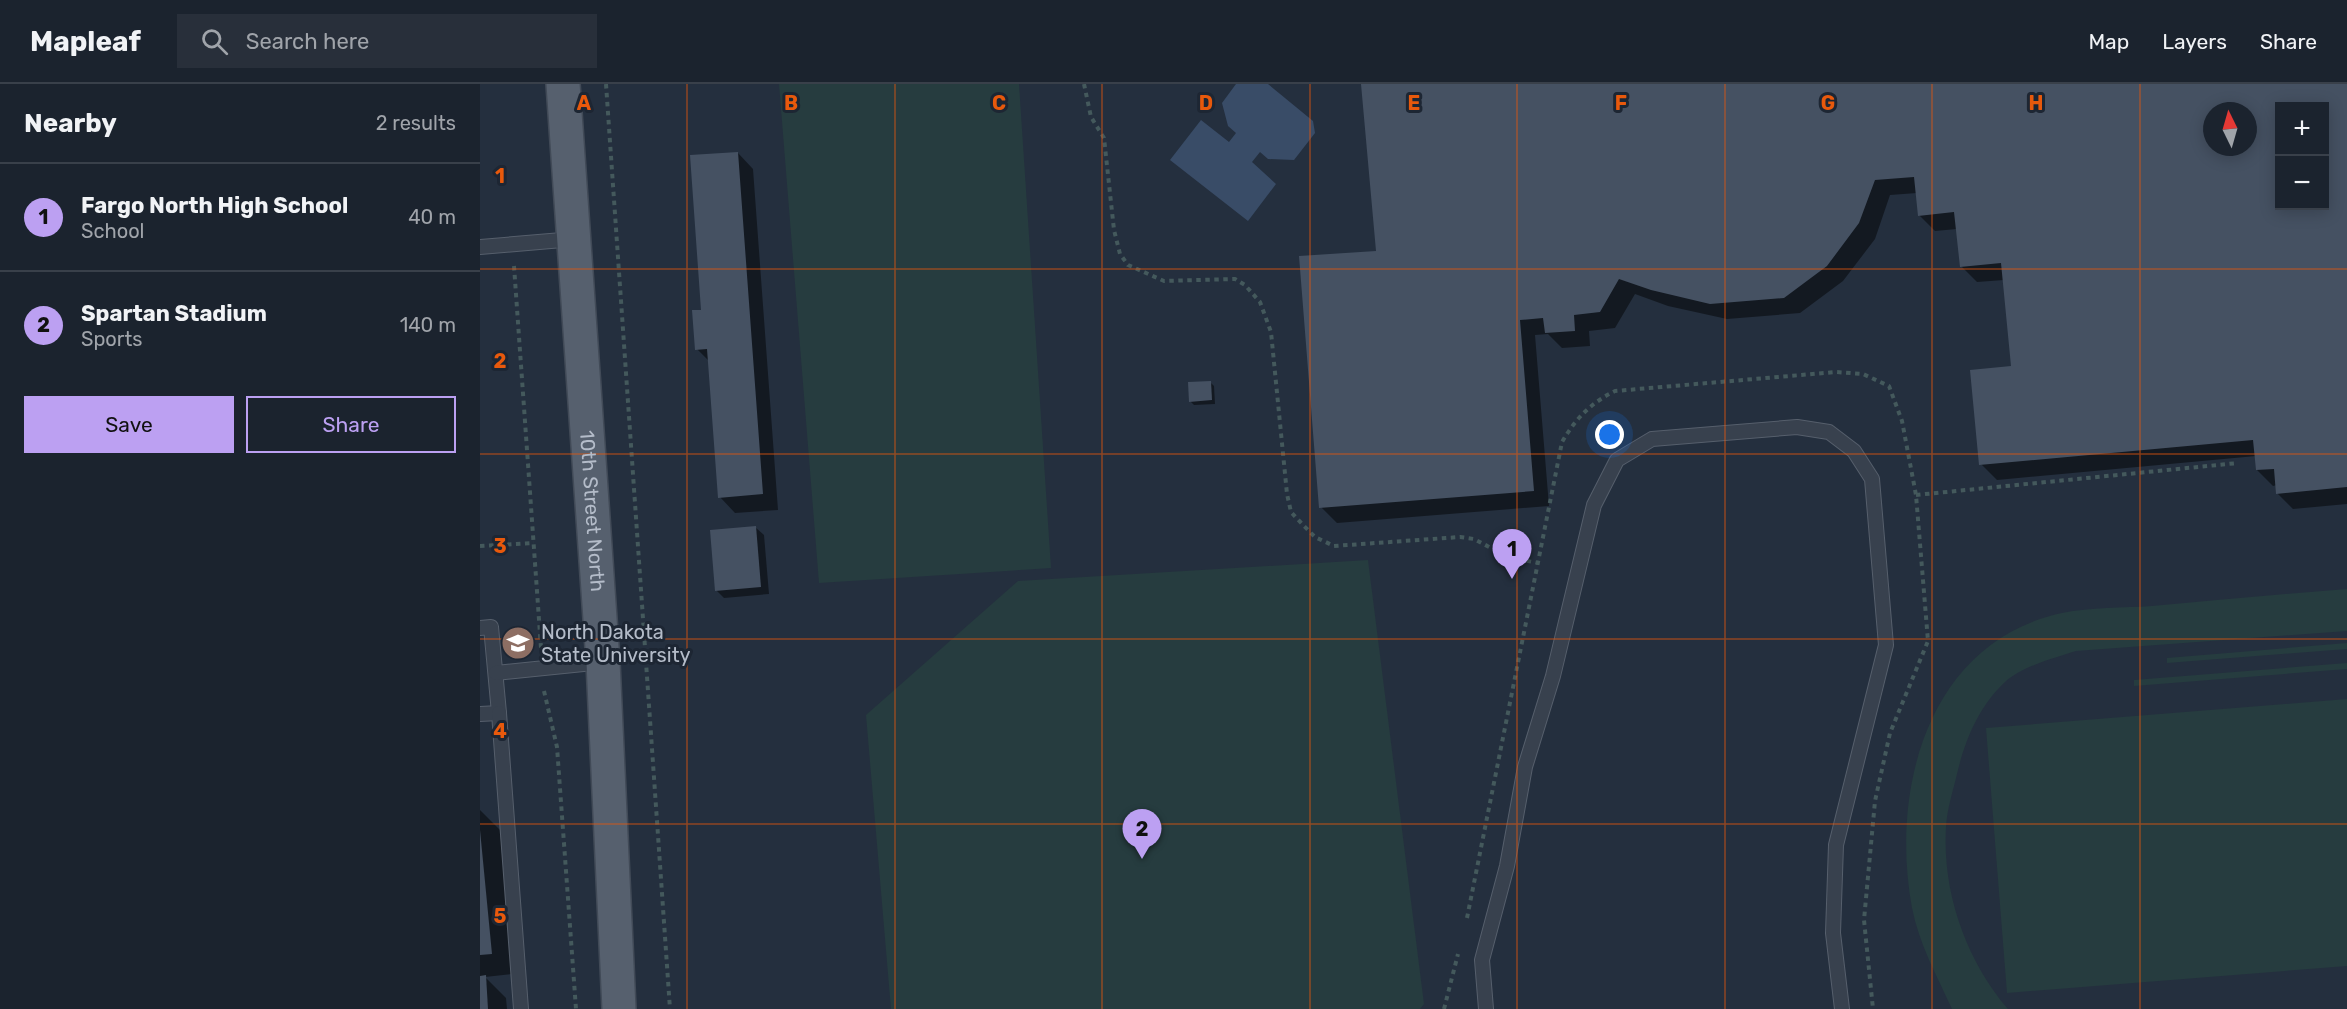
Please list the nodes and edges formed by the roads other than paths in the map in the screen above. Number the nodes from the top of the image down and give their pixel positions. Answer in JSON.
{"nodes":[{"id":1,"x":563,"y":84,"type":"edge"},
{"id":2,"x":574,"y":239,"type":"junction"},
{"id":3,"x":480,"y":247,"type":"edge"},
{"id":4,"x":480,"y":628,"type":"edge"},
{"id":5,"x":603,"y":662,"type":"junction"},
{"id":6,"x":496,"y":673,"type":"junction"},
{"id":7,"x":499,"y":713,"type":"junction"},
{"id":8,"x":480,"y":714,"type":"edge"},
{"id":9,"x":521,"y":1009,"type":"edge"},
{"id":10,"x":619,"y":1009,"type":"edge"},
{"id":11,"x":1486,"y":1009,"type":"edge"},
{"id":12,"x":1842,"y":1009,"type":"edge"}],
"edges":[{"from":1,"to":2,"type":"main road","name":"10th Street North"},
{"from":2,"to":3,"type":"lane"},
{"from":2,"to":5,"type":"main road","name":"10th Street North"},
{"from":4,"to":6,"type":"lane"},
{"from":5,"to":6,"type":"lane"},
{"from":5,"to":10,"type":"main road","name":"10th Street North"},
{"from":6,"to":7,"type":"lane"},
{"from":7,"to":8,"type":"lane"},
{"from":7,"to":9,"type":"lane"},
{"from":11,"to":12,"type":"lane"}]}
